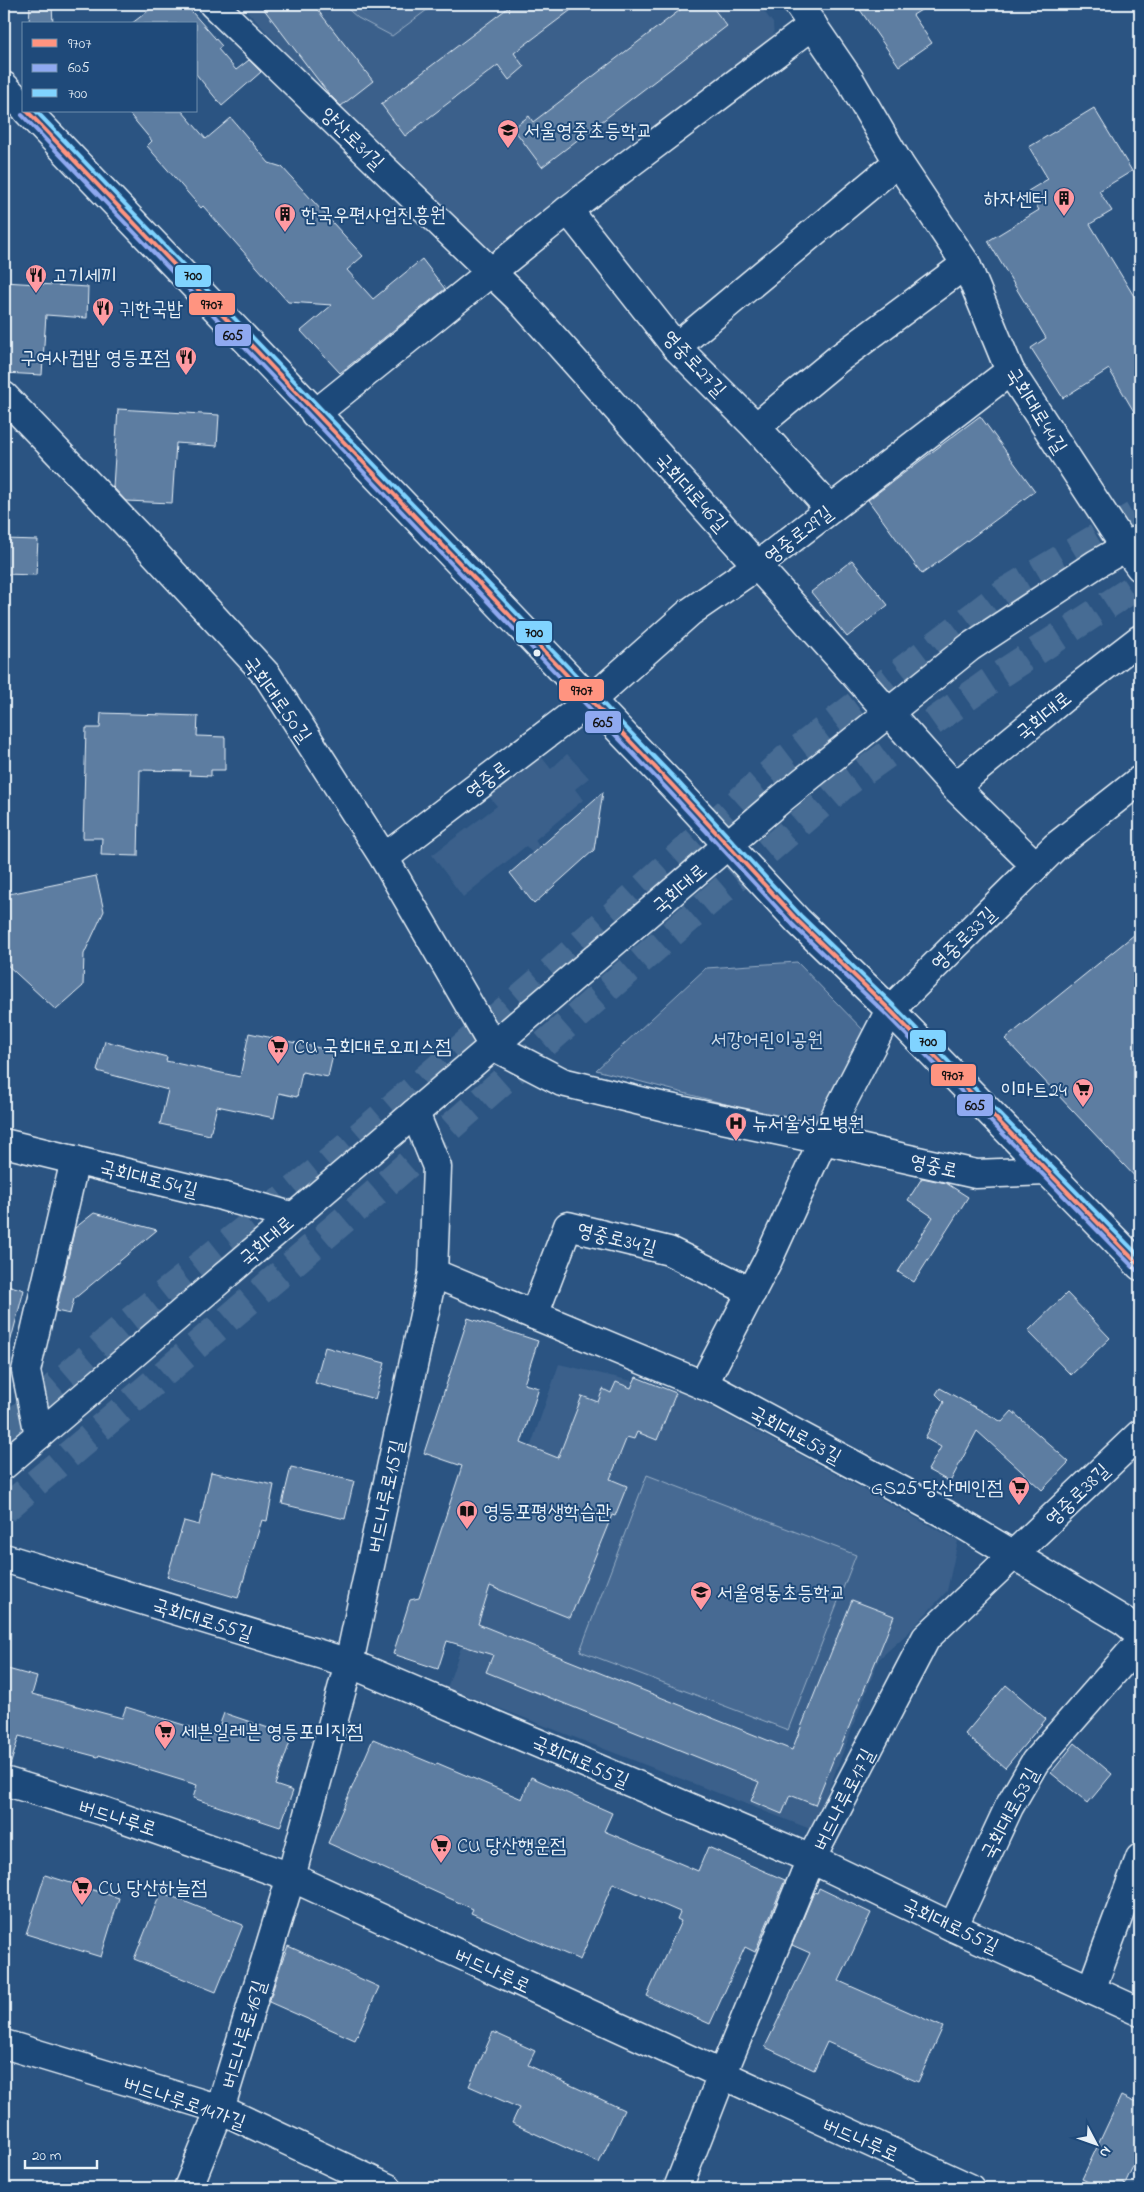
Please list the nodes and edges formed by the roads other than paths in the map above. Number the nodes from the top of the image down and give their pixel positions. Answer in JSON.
{"nodes":[{"id":1,"x":213,"y":4,"type":"edge"},
{"id":2,"x":806,"y":14,"type":"edge"},
{"id":3,"x":4,"y":86,"type":"edge"},
{"id":4,"x":22,"y":105,"type":"edge"},
{"id":5,"x":29,"y":112,"type":"edge"},
{"id":6,"x":898,"y":162,"type":"junction"},
{"id":7,"x":568,"y":210,"type":"junction"},
{"id":8,"x":966,"y":264,"type":"junction"},
{"id":9,"x":492,"y":272,"type":"junction"},
{"id":10,"x":676,"y":346,"type":"junction"},
{"id":11,"x":1010,"y":371,"type":"junction"},
{"id":12,"x":4,"y":396,"type":"edge"},
{"id":13,"x":315,"y":414,"type":"junction"},
{"id":14,"x":756,"y":426,"type":"junction"},
{"id":15,"x":830,"y":509,"type":"junction"},
{"id":16,"x":1135,"y":551,"type":"edge"},
{"id":17,"x":758,"y":565,"type":"junction"},
{"id":18,"x":1140,"y":639,"type":"edge"},
{"id":19,"x":590,"y":701,"type":"junction"},
{"id":20,"x":889,"y":713,"type":"junction"},
{"id":21,"x":1140,"y":780,"type":"edge"},
{"id":22,"x":955,"y":787,"type":"junction"},
{"id":23,"x":728,"y":845,"type":"junction"},
{"id":24,"x":384,"y":858,"type":"junction"},
{"id":25,"x":1036,"y":866,"type":"junction"},
{"id":26,"x":890,"y":1010,"type":"junction"},
{"id":27,"x":493,"y":1046,"type":"junction"},
{"id":28,"x":415,"y":1113,"type":"junction"},
{"id":29,"x":823,"y":1140,"type":"junction"},
{"id":30,"x":4,"y":1143,"type":"edge"},
{"id":31,"x":75,"y":1160,"type":"junction"},
{"id":32,"x":1047,"y":1171,"type":"junction"},
{"id":33,"x":294,"y":1217,"type":"junction"},
{"id":34,"x":1140,"y":1266,"type":"edge"},
{"id":35,"x":433,"y":1273,"type":"junction"},
{"id":36,"x":752,"y":1292,"type":"junction"},
{"id":37,"x":534,"y":1315,"type":"junction"},
{"id":38,"x":703,"y":1385,"type":"junction"},
{"id":39,"x":1140,"y":1434,"type":"edge"},
{"id":40,"x":39,"y":1435,"type":"junction"},
{"id":41,"x":4,"y":1465,"type":"edge"},
{"id":42,"x":1015,"y":1555,"type":"junction"},
{"id":43,"x":4,"y":1558,"type":"edge"},
{"id":44,"x":1140,"y":1634,"type":"edge"},
{"id":45,"x":1140,"y":1642,"type":"edge"},
{"id":46,"x":350,"y":1663,"type":"junction"},
{"id":47,"x":4,"y":1782,"type":"edge"},
{"id":48,"x":1140,"y":1858,"type":"edge"},
{"id":49,"x":812,"y":1859,"type":"junction"},
{"id":50,"x":292,"y":1877,"type":"junction"},
{"id":51,"x":953,"y":1927,"type":"junction"},
{"id":52,"x":1091,"y":1990,"type":"junction"},
{"id":53,"x":1140,"y":2012,"type":"edge"},
{"id":54,"x":4,"y":2044,"type":"edge"},
{"id":55,"x":722,"y":2075,"type":"junction"},
{"id":56,"x":220,"y":2110,"type":"junction"},
{"id":57,"x":188,"y":2188,"type":"edge"},
{"id":58,"x":388,"y":2188,"type":"edge"},
{"id":59,"x":678,"y":2188,"type":"edge"},
{"id":60,"x":970,"y":2188,"type":"edge"}],
"edges":[{"from":1,"to":9,"type":"street","name":"양산로31길"},
{"from":2,"to":6,"type":"street","name":"국회대로44길"},
{"from":2,"to":7,"type":"street"},
{"from":3,"to":4,"type":"street"},
{"from":5,"to":13,"type":"street"},
{"from":6,"to":8,"type":"street","name":"국회대로44길"},
{"from":6,"to":10,"type":"street"},
{"from":7,"to":9,"type":"street"},
{"from":7,"to":10,"type":"street","name":"영중로27길"},
{"from":8,"to":11,"type":"street","name":"국회대로44길"},
{"from":8,"to":14,"type":"street"},
{"from":9,"to":13,"type":"street"},
{"from":9,"to":17,"type":"street","name":"국회대로46길"},
{"from":10,"to":14,"type":"street","name":"영중로27길"},
{"from":11,"to":15,"type":"street","name":"영중로29길"},
{"from":11,"to":16,"type":"street","name":"국회대로44길"},
{"from":12,"to":24,"type":"street","name":"국회대로50길"},
{"from":13,"to":19,"type":"street"},
{"from":14,"to":15,"type":"street","name":"영중로27길"},
{"from":15,"to":17,"type":"street","name":"영중로29길"},
{"from":16,"to":20,"type":"street","name":"국회대로"},
{"from":17,"to":19,"type":"street","name":"영중로29길"},
{"from":17,"to":20,"type":"street","name":"국회대로46길"},
{"from":18,"to":22,"type":"street","name":"국회대로"},
{"from":19,"to":23,"type":"street"},
{"from":19,"to":24,"type":"street","name":"영중로"},
{"from":20,"to":22,"type":"street"},
{"from":20,"to":23,"type":"street","name":"국회대로"},
{"from":21,"to":25,"type":"street","name":"영중로33길"},
{"from":22,"to":25,"type":"street"},
{"from":23,"to":26,"type":"street"},
{"from":23,"to":27,"type":"street","name":"국회대로"},
{"from":24,"to":27,"type":"street","name":"국회대로50길"},
{"from":25,"to":26,"type":"street","name":"영중로33길"},
{"from":26,"to":29,"type":"street"},
{"from":26,"to":32,"type":"street"},
{"from":27,"to":28,"type":"street","name":"국회대로"},
{"from":27,"to":29,"type":"street"},
{"from":28,"to":33,"type":"street","name":"국회대로"},
{"from":28,"to":35,"type":"street","name":"버드나루로15길"},
{"from":29,"to":32,"type":"street","name":"영중로"},
{"from":29,"to":36,"type":"street"},
{"from":30,"to":31,"type":"street","name":"국회대로54길"},
{"from":31,"to":33,"type":"street","name":"국회대로54길"},
{"from":31,"to":40,"type":"street"},
{"from":32,"to":34,"type":"street"},
{"from":33,"to":40,"type":"street","name":"국회대로"},
{"from":35,"to":37,"type":"street","name":"국회대로53길"},
{"from":35,"to":46,"type":"street","name":"버드나루로15길"},
{"from":36,"to":37,"type":"street","name":"영중로34길"},
{"from":36,"to":38,"type":"street"},
{"from":37,"to":38,"type":"street","name":"국회대로53길"},
{"from":38,"to":42,"type":"street","name":"국회대로53길"},
{"from":39,"to":42,"type":"street","name":"영중로38길"},
{"from":40,"to":41,"type":"street","name":"국회대로"},
{"from":42,"to":44,"type":"street","name":"국회대로53길"},
{"from":42,"to":49,"type":"street","name":"버드나루로17길"},
{"from":43,"to":46,"type":"street","name":"국회대로55길"},
{"from":45,"to":51,"type":"street","name":"국회대로53길"},
{"from":46,"to":49,"type":"street","name":"국회대로55길"},
{"from":46,"to":50,"type":"street","name":"버드나루로15길"},
{"from":47,"to":50,"type":"street","name":"버드나루로"},
{"from":48,"to":52,"type":"street"},
{"from":49,"to":51,"type":"street","name":"국회대로55길"},
{"from":49,"to":55,"type":"street","name":"버드나루로17길"},
{"from":50,"to":55,"type":"street","name":"버드나루로"},
{"from":50,"to":56,"type":"street","name":"버드나루로16길"},
{"from":51,"to":52,"type":"street","name":"국회대로55길"},
{"from":52,"to":53,"type":"street","name":"국회대로55길"},
{"from":54,"to":56,"type":"street","name":"버드나루로14가길"},
{"from":55,"to":59,"type":"street","name":"버드나루로17길"},
{"from":55,"to":60,"type":"street","name":"버드나루로"},
{"from":56,"to":57,"type":"street","name":"버드나루로16길"},
{"from":56,"to":58,"type":"street","name":"버드나루로14가길"}]}
